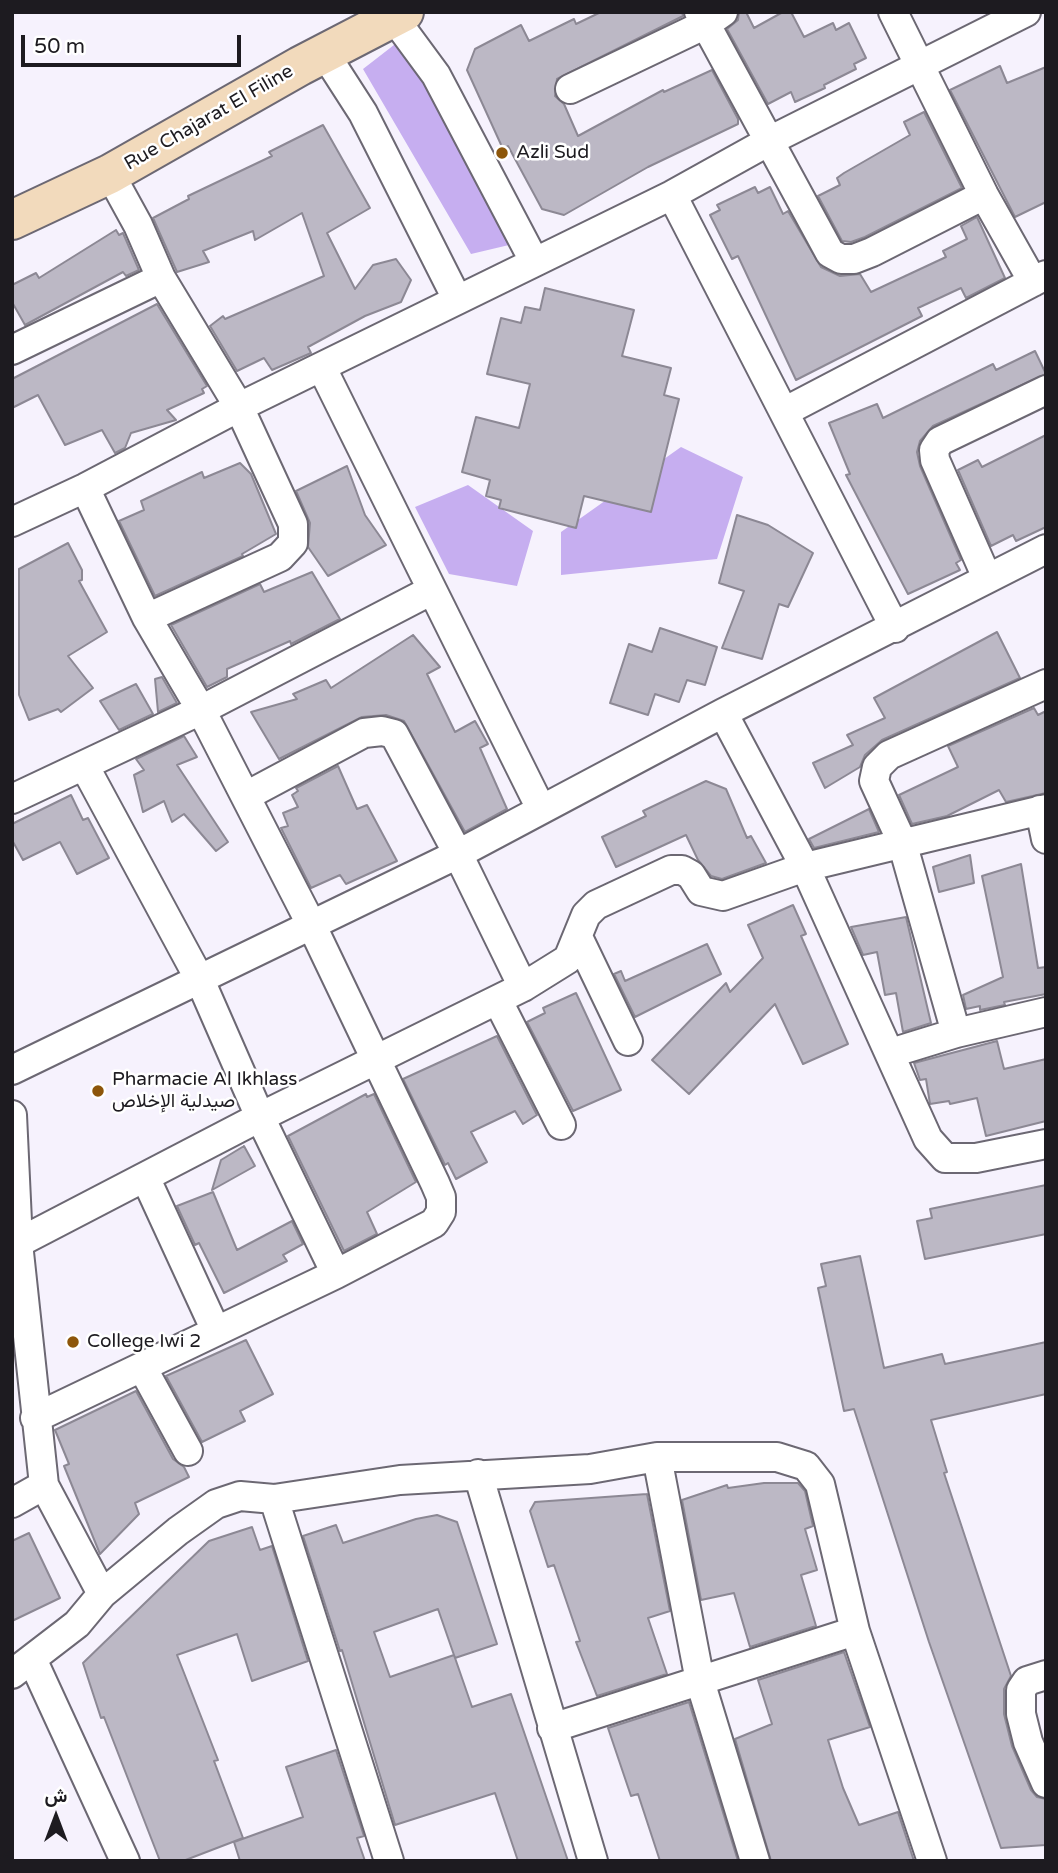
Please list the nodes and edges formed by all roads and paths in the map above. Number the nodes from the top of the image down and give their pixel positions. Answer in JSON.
{"nodes":[{"id":1,"x":893,"y":12,"type":"edge"},
{"id":2,"x":1026,"y":12,"type":"edge"},
{"id":3,"x":399,"y":15,"type":"edge"},
{"id":4,"x":709,"y":16,"type":"edge"},
{"id":5,"x":325,"y":54,"type":"junction"},
{"id":6,"x":919,"y":66,"type":"junction"},
{"id":7,"x":570,"y":89,"type":"dead end"},
{"id":8,"x":771,"y":140,"type":"junction"},
{"id":9,"x":110,"y":174,"type":"junction"},
{"id":10,"x":671,"y":195,"type":"junction"},
{"id":11,"x":984,"y":195,"type":"junction"},
{"id":12,"x":12,"y":220,"type":"edge"},
{"id":13,"x":534,"y":261,"type":"junction"},
{"id":14,"x":161,"y":278,"type":"junction"},
{"id":15,"x":1039,"y":279,"type":"edge"},
{"id":16,"x":457,"y":299,"type":"junction"},
{"id":17,"x":12,"y":350,"type":"edge"},
{"id":18,"x":322,"y":368,"type":"junction"},
{"id":19,"x":1046,"y":390,"type":"edge"},
{"id":20,"x":239,"y":407,"type":"junction"},
{"id":21,"x":784,"y":412,"type":"junction"},
{"id":22,"x":85,"y":488,"type":"junction"},
{"id":23,"x":12,"y":523,"type":"edge"},
{"id":24,"x":1046,"y":549,"type":"edge"},
{"id":25,"x":987,"y":578,"type":"junction"},
{"id":26,"x":432,"y":590,"type":"junction"},
{"id":27,"x":147,"y":618,"type":"junction"},
{"id":28,"x":895,"y":628,"type":"junction"},
{"id":29,"x":1046,"y":684,"type":"edge"},
{"id":30,"x":201,"y":710,"type":"junction"},
{"id":31,"x":723,"y":713,"type":"junction"},
{"id":32,"x":85,"y":767,"type":"junction"},
{"id":33,"x":246,"y":796,"type":"junction"},
{"id":34,"x":12,"y":799,"type":"edge"},
{"id":35,"x":541,"y":809,"type":"junction"},
{"id":36,"x":1043,"y":810,"type":"edge"},
{"id":37,"x":1046,"y":839,"type":"edge"},
{"id":38,"x":902,"y":842,"type":"junction"},
{"id":39,"x":458,"y":854,"type":"junction"},
{"id":40,"x":805,"y":867,"type":"junction"},
{"id":41,"x":312,"y":926,"type":"junction"},
{"id":42,"x":578,"y":937,"type":"junction"},
{"id":43,"x":200,"y":980,"type":"junction"},
{"id":44,"x":523,"y":987,"type":"junction"},
{"id":45,"x":498,"y":1001,"type":"junction"},
{"id":46,"x":1046,"y":1012,"type":"edge"},
{"id":47,"x":956,"y":1033,"type":"junction"},
{"id":48,"x":628,"y":1041,"type":"dead end"},
{"id":49,"x":891,"y":1053,"type":"junction"},
{"id":50,"x":374,"y":1061,"type":"junction"},
{"id":51,"x":12,"y":1070,"type":"edge"},
{"id":52,"x":12,"y":1115,"type":"edge"},
{"id":53,"x":260,"y":1117,"type":"junction"},
{"id":54,"x":561,"y":1125,"type":"dead end"},
{"id":55,"x":1046,"y":1144,"type":"edge"},
{"id":56,"x":146,"y":1179,"type":"junction"},
{"id":57,"x":15,"y":1245,"type":"edge"},
{"id":58,"x":336,"y":1274,"type":"junction"},
{"id":59,"x":216,"y":1331,"type":"junction"},
{"id":60,"x":142,"y":1367,"type":"junction"},
{"id":61,"x":35,"y":1418,"type":"junction"},
{"id":62,"x":188,"y":1451,"type":"dead end"},
{"id":63,"x":657,"y":1457,"type":"junction"},
{"id":64,"x":478,"y":1474,"type":"junction"},
{"id":65,"x":44,"y":1485,"type":"junction"},
{"id":66,"x":274,"y":1499,"type":"junction"},
{"id":67,"x":12,"y":1503,"type":"edge"},
{"id":68,"x":102,"y":1594,"type":"junction"},
{"id":69,"x":855,"y":1631,"type":"junction"},
{"id":70,"x":23,"y":1668,"type":"edge"},
{"id":71,"x":1046,"y":1675,"type":"edge"},
{"id":72,"x":699,"y":1681,"type":"junction"},
{"id":73,"x":552,"y":1728,"type":"junction"},
{"id":74,"x":1046,"y":1783,"type":"edge"},
{"id":75,"x":125,"y":1861,"type":"edge"},
{"id":76,"x":389,"y":1861,"type":"edge"},
{"id":77,"x":593,"y":1861,"type":"edge"},
{"id":78,"x":755,"y":1861,"type":"edge"},
{"id":79,"x":932,"y":1861,"type":"edge"}],
"edges":[{"from":1,"to":6,"type":"street"},
{"from":2,"to":6,"type":"street"},
{"from":3,"to":5,"type":"street","name":"Rue Chajarat El Filine"},
{"from":3,"to":13,"type":"street"},
{"from":4,"to":7,"type":"street"},
{"from":4,"to":8,"type":"street"},
{"from":5,"to":9,"type":"street","name":"Rue Chajarat El Filine"},
{"from":5,"to":16,"type":"street"},
{"from":6,"to":8,"type":"street"},
{"from":6,"to":11,"type":"street"},
{"from":8,"to":10,"type":"street"},
{"from":8,"to":11,"type":"street"},
{"from":9,"to":12,"type":"street","name":"Rue Chajarat El Filine"},
{"from":9,"to":14,"type":"street"},
{"from":10,"to":13,"type":"street"},
{"from":10,"to":21,"type":"street"},
{"from":11,"to":15,"type":"street"},
{"from":13,"to":16,"type":"street"},
{"from":14,"to":17,"type":"street"},
{"from":14,"to":20,"type":"street"},
{"from":15,"to":21,"type":"street"},
{"from":16,"to":18,"type":"street"},
{"from":18,"to":20,"type":"street"},
{"from":18,"to":26,"type":"street"},
{"from":19,"to":25,"type":"street"},
{"from":20,"to":22,"type":"street"},
{"from":20,"to":27,"type":"street"},
{"from":21,"to":28,"type":"street"},
{"from":22,"to":23,"type":"street"},
{"from":22,"to":27,"type":"street"},
{"from":24,"to":25,"type":"street"},
{"from":25,"to":28,"type":"street"},
{"from":26,"to":30,"type":"street"},
{"from":26,"to":35,"type":"street"},
{"from":27,"to":30,"type":"street"},
{"from":28,"to":31,"type":"street"},
{"from":29,"to":38,"type":"street"},
{"from":30,"to":32,"type":"street"},
{"from":30,"to":33,"type":"street"},
{"from":31,"to":35,"type":"street"},
{"from":31,"to":40,"type":"street"},
{"from":32,"to":34,"type":"street"},
{"from":32,"to":43,"type":"street"},
{"from":33,"to":39,"type":"street"},
{"from":33,"to":41,"type":"street"},
{"from":35,"to":39,"type":"street"},
{"from":36,"to":37,"type":"street"},
{"from":36,"to":38,"type":"street"},
{"from":38,"to":40,"type":"street"},
{"from":38,"to":47,"type":"street"},
{"from":39,"to":41,"type":"street"},
{"from":39,"to":44,"type":"street"},
{"from":40,"to":42,"type":"street"},
{"from":40,"to":49,"type":"street"},
{"from":41,"to":43,"type":"street"},
{"from":41,"to":50,"type":"street"},
{"from":42,"to":44,"type":"street"},
{"from":42,"to":48,"type":"street"},
{"from":43,"to":51,"type":"street"},
{"from":43,"to":53,"type":"street"},
{"from":44,"to":45,"type":"street"},
{"from":45,"to":50,"type":"street"},
{"from":45,"to":54,"type":"street"},
{"from":46,"to":47,"type":"street"},
{"from":47,"to":49,"type":"street"},
{"from":49,"to":55,"type":"street"},
{"from":50,"to":53,"type":"street"},
{"from":50,"to":58,"type":"street"},
{"from":52,"to":57,"type":"street"},
{"from":53,"to":56,"type":"street"},
{"from":53,"to":58,"type":"street"},
{"from":56,"to":57,"type":"street"},
{"from":56,"to":59,"type":"street"},
{"from":57,"to":61,"type":"street"},
{"from":58,"to":59,"type":"street"},
{"from":59,"to":60,"type":"street"},
{"from":60,"to":61,"type":"street"},
{"from":60,"to":62,"type":"street"},
{"from":61,"to":65,"type":"street"},
{"from":63,"to":64,"type":"street"},
{"from":63,"to":69,"type":"street"},
{"from":63,"to":72,"type":"street"},
{"from":64,"to":66,"type":"street"},
{"from":64,"to":73,"type":"street"},
{"from":65,"to":67,"type":"street"},
{"from":65,"to":68,"type":"street"},
{"from":66,"to":68,"type":"street"},
{"from":66,"to":76,"type":"street"},
{"from":68,"to":70,"type":"street"},
{"from":69,"to":72,"type":"street"},
{"from":69,"to":79,"type":"street"},
{"from":70,"to":75,"type":"street"},
{"from":71,"to":74,"type":"street"},
{"from":72,"to":73,"type":"street"},
{"from":72,"to":78,"type":"street"},
{"from":73,"to":77,"type":"street"}]}
